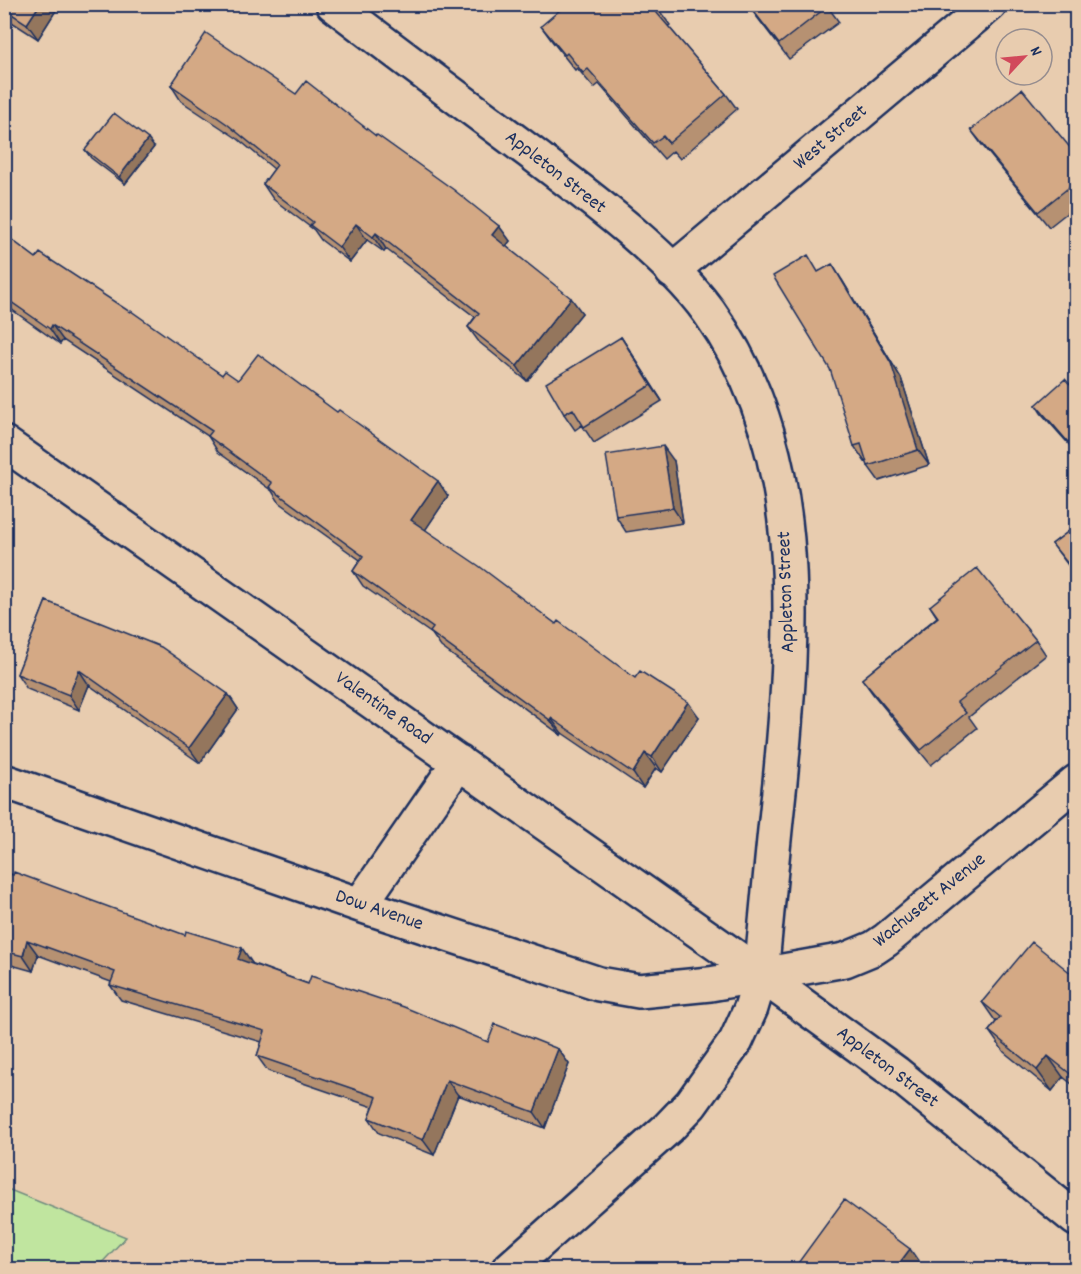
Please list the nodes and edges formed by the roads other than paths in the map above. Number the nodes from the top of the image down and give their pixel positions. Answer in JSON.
{"nodes":[{"id":1,"x":333,"y":4,"type":"edge"},
{"id":2,"x":990,"y":4,"type":"edge"},
{"id":3,"x":672,"y":271,"type":"junction"},
{"id":4,"x":4,"y":443,"type":"edge"},
{"id":5,"x":459,"y":762,"type":"junction"},
{"id":6,"x":4,"y":781,"type":"edge"},
{"id":7,"x":1077,"y":782,"type":"edge"},
{"id":8,"x":360,"y":905,"type":"junction"},
{"id":9,"x":761,"y":975,"type":"junction"},
{"id":10,"x":1077,"y":1219,"type":"edge"},
{"id":11,"x":508,"y":1269,"type":"edge"}],
"edges":[{"from":1,"to":3,"type":"street","name":"Appleton Street"},
{"from":2,"to":3,"type":"street","name":"West Street"},
{"from":3,"to":9,"type":"street","name":"Appleton Street"},
{"from":4,"to":5,"type":"street","name":"Valentine Road"},
{"from":5,"to":8,"type":"street"},
{"from":5,"to":9,"type":"street","name":"Valentine Road"},
{"from":6,"to":8,"type":"street","name":"Dow Avenue"},
{"from":7,"to":9,"type":"street","name":"Wachusett Avenue"},
{"from":8,"to":9,"type":"street","name":"Dow Avenue"},
{"from":9,"to":10,"type":"street","name":"Appleton Street"},
{"from":9,"to":11,"type":"street"}]}
